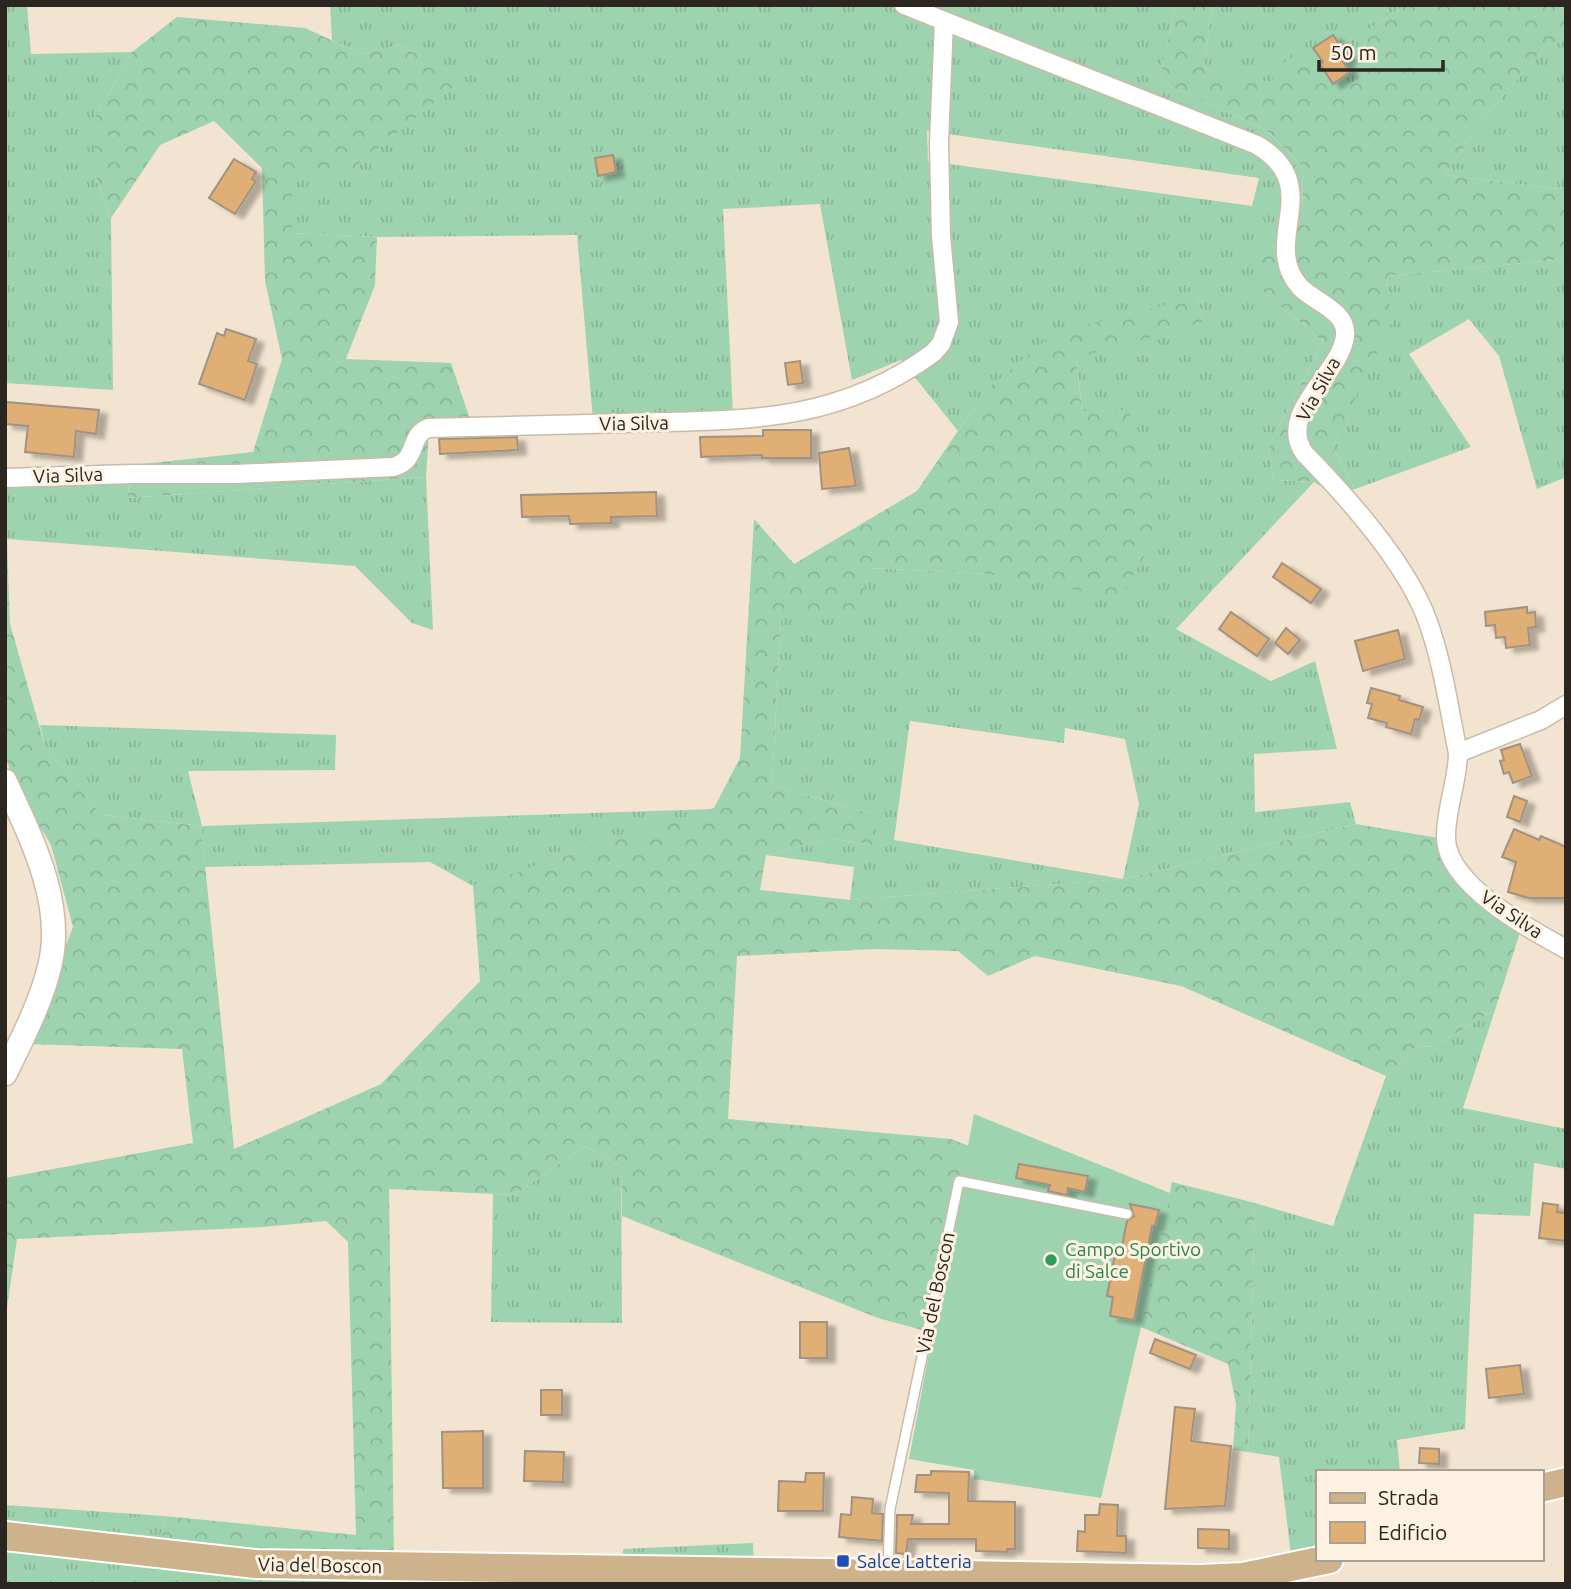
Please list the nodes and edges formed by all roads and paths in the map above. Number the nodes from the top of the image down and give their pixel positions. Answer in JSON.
{"nodes":[{"id":1,"x":904,"y":5,"type":"edge"},
{"id":2,"x":944,"y":21,"type":"junction"},
{"id":3,"x":5,"y":478,"type":"edge"},
{"id":4,"x":1566,"y":705,"type":"edge"},
{"id":5,"x":1458,"y":753,"type":"junction"},
{"id":6,"x":5,"y":780,"type":"edge"},
{"id":7,"x":1566,"y":949,"type":"edge"},
{"id":8,"x":5,"y":1074,"type":"edge"},
{"id":9,"x":1127,"y":1214,"type":"dead end"},
{"id":10,"x":1566,"y":1482,"type":"edge"},
{"id":11,"x":1543,"y":1488,"type":"edge"},
{"id":12,"x":5,"y":1536,"type":"edge"},
{"id":13,"x":1320,"y":1561,"type":"edge"},
{"id":14,"x":894,"y":1578,"type":"edge"}],
"edges":[{"from":1,"to":2,"type":"street","name":"Via Silva"},
{"from":2,"to":3,"type":"street","name":"Via Silva"},
{"from":2,"to":5,"type":"street","name":"Via Silva"},
{"from":4,"to":5,"type":"street"},
{"from":5,"to":7,"type":"street","name":"Via Silva"},
{"from":6,"to":8,"type":"street"},
{"from":9,"to":14,"type":"lane","name":"Via del Boscon"},
{"from":10,"to":11,"type":"main road"},
{"from":12,"to":14,"type":"main road","name":"Via del Boscon"},
{"from":13,"to":14,"type":"main road","name":"Via del Boscon"}]}
